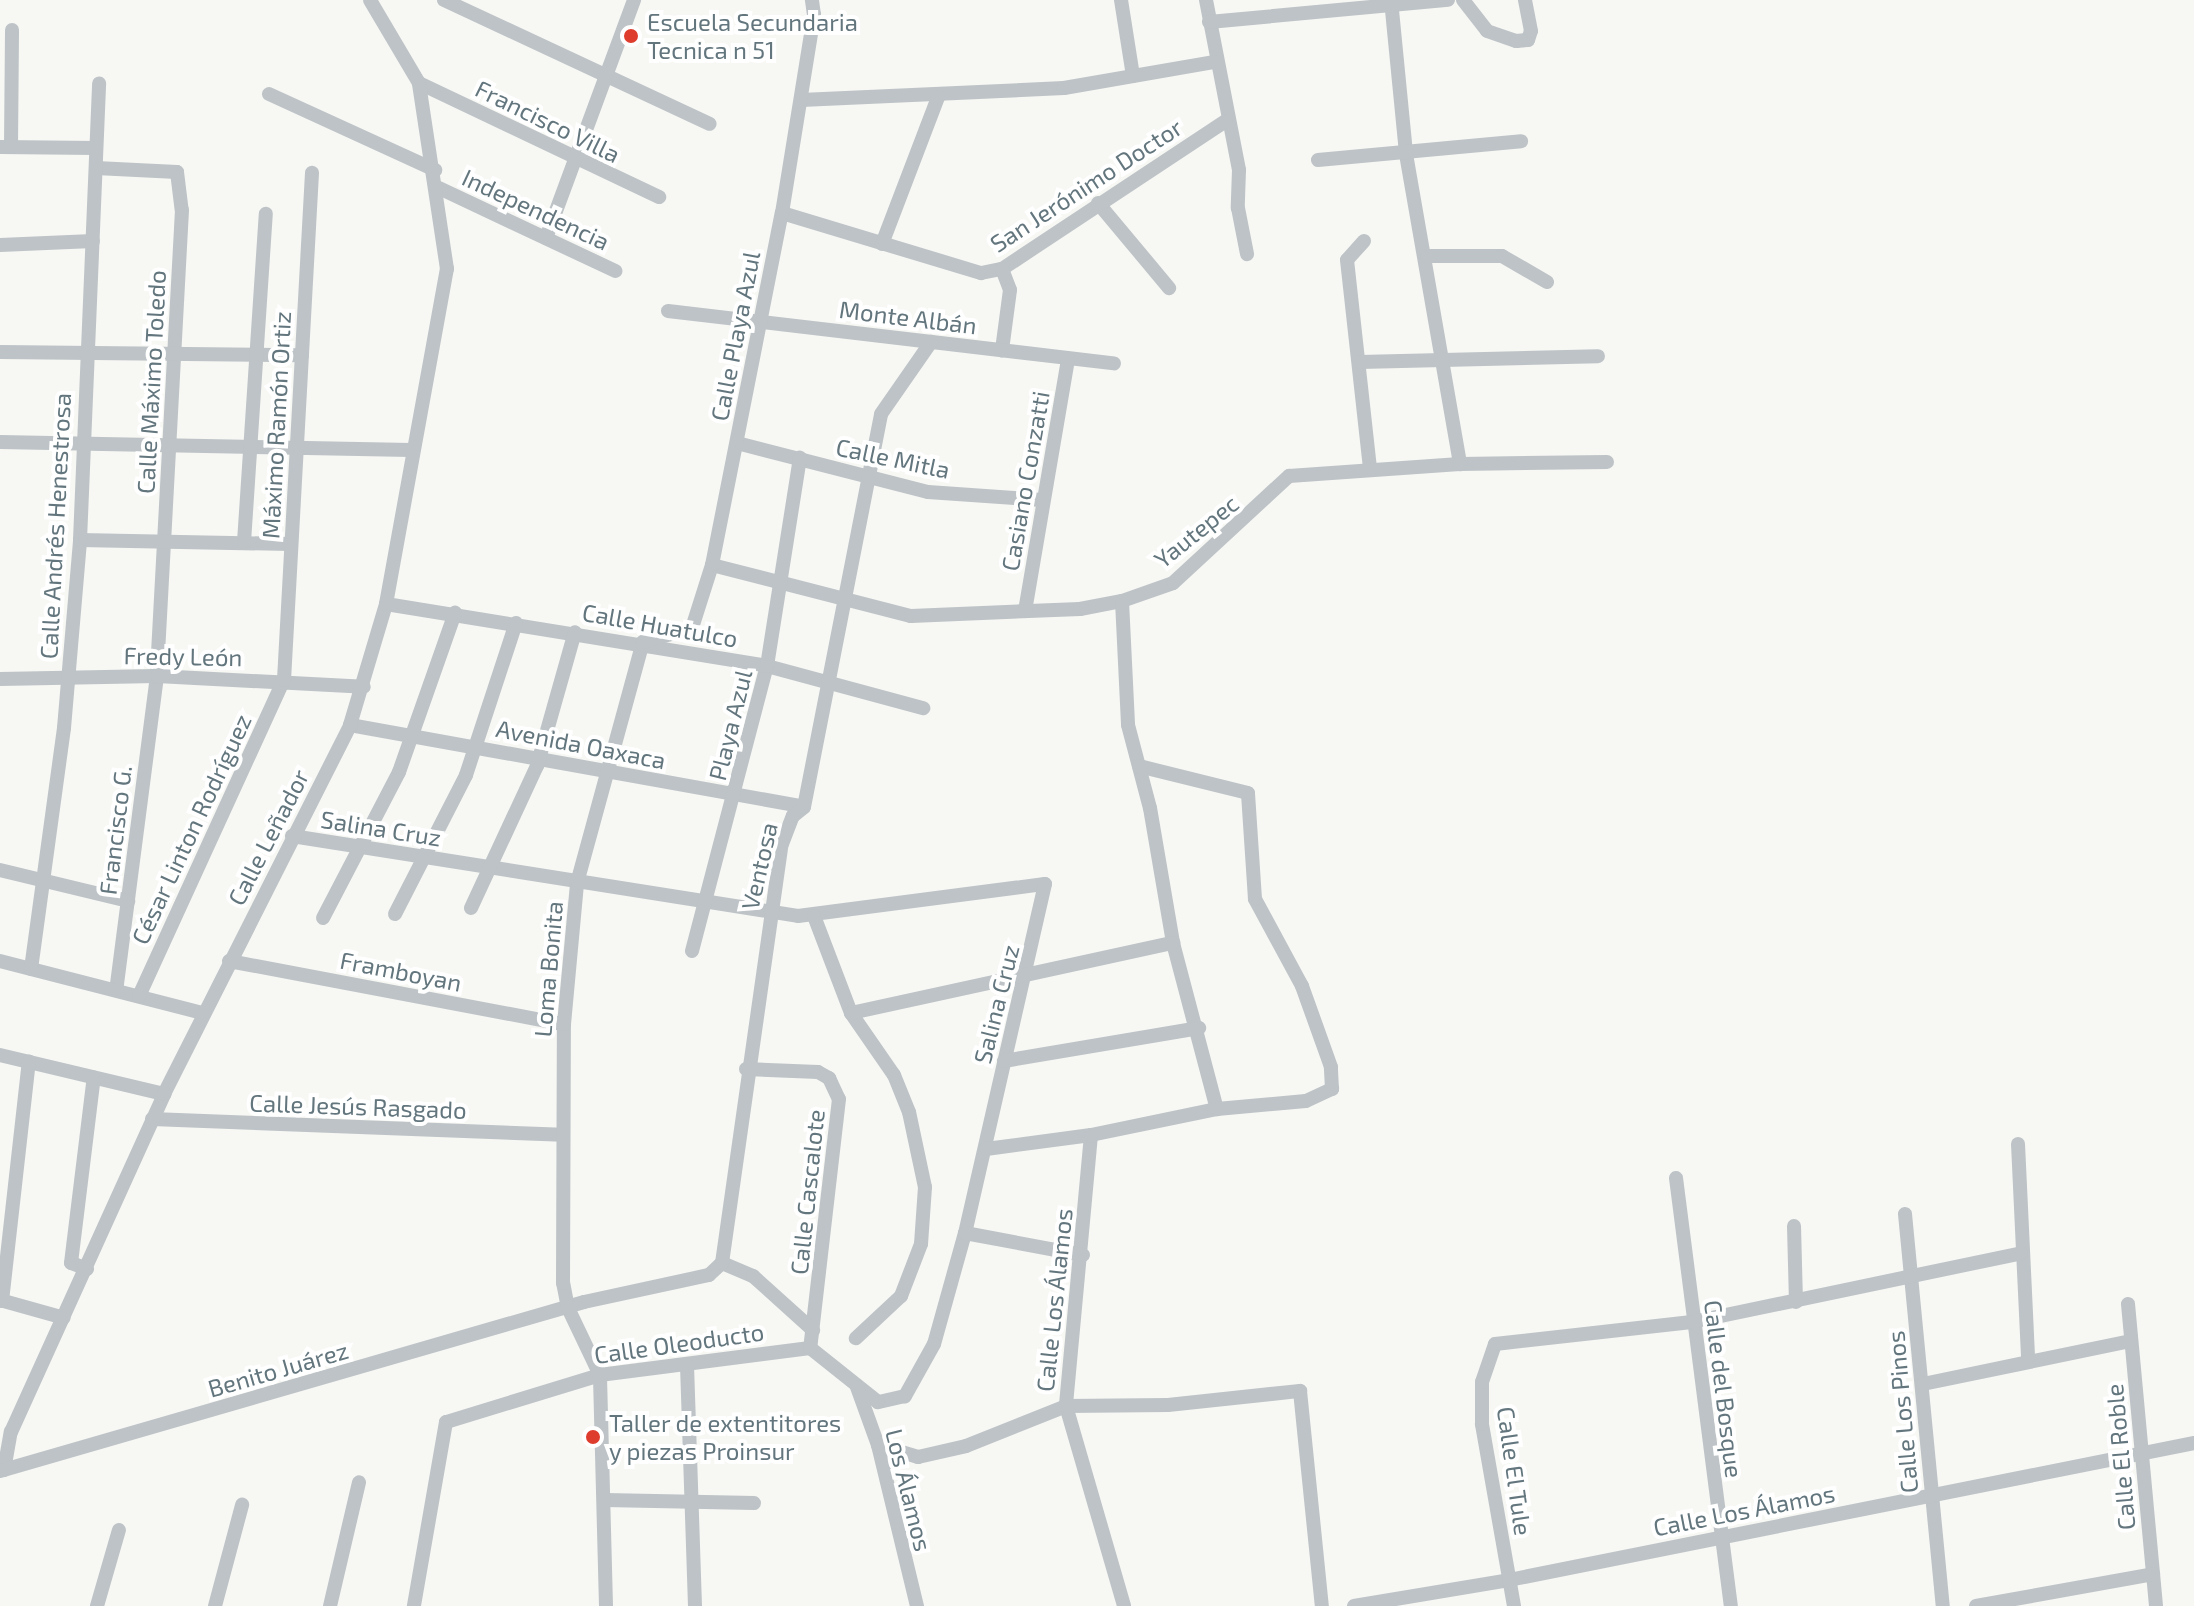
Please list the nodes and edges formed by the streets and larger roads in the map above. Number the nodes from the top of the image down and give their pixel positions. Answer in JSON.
{"nodes":[{"id":1,"x":370,"y":0,"type":"edge"},
{"id":2,"x":444,"y":0,"type":"edge"},
{"id":3,"x":634,"y":0,"type":"edge"},
{"id":4,"x":812,"y":0,"type":"edge"},
{"id":5,"x":1121,"y":0,"type":"edge"},
{"id":6,"x":1206,"y":0,"type":"edge"},
{"id":7,"x":1448,"y":0,"type":"edge"},
{"id":8,"x":1463,"y":0,"type":"edge"},
{"id":9,"x":1525,"y":0,"type":"edge"},
{"id":10,"x":1442,"y":1,"type":"edge"},
{"id":11,"x":1392,"y":2,"type":"edge"},
{"id":12,"x":1298,"y":6,"type":"edge"},
{"id":13,"x":1209,"y":22,"type":"junction"},
{"id":14,"x":12,"y":30,"type":"dead end"},
{"id":15,"x":1215,"y":62,"type":"junction"},
{"id":16,"x":1133,"y":76,"type":"junction"},
{"id":17,"x":606,"y":77,"type":"junction"},
{"id":18,"x":99,"y":83,"type":"dead end"},
{"id":19,"x":419,"y":83,"type":"junction"},
{"id":20,"x":269,"y":94,"type":"dead end"},
{"id":21,"x":938,"y":97,"type":"junction"},
{"id":22,"x":801,"y":100,"type":"junction"},
{"id":23,"x":1226,"y":121,"type":"junction"},
{"id":24,"x":710,"y":124,"type":"dead end"},
{"id":25,"x":1521,"y":141,"type":"dead end"},
{"id":26,"x":5,"y":147,"type":"edge"},
{"id":27,"x":96,"y":148,"type":"junction"},
{"id":28,"x":1406,"y":154,"type":"junction"},
{"id":29,"x":576,"y":159,"type":"junction"},
{"id":30,"x":1318,"y":160,"type":"dead end"},
{"id":31,"x":96,"y":168,"type":"junction"},
{"id":32,"x":435,"y":170,"type":"junction"},
{"id":33,"x":312,"y":173,"type":"dead end"},
{"id":34,"x":439,"y":188,"type":"junction"},
{"id":35,"x":659,"y":197,"type":"dead end"},
{"id":36,"x":1098,"y":203,"type":"junction"},
{"id":37,"x":782,"y":213,"type":"junction"},
{"id":38,"x":266,"y":214,"type":"dead end"},
{"id":39,"x":546,"y":238,"type":"junction"},
{"id":40,"x":93,"y":241,"type":"junction"},
{"id":41,"x":1364,"y":241,"type":"dead end"},
{"id":42,"x":882,"y":244,"type":"junction"},
{"id":43,"x":0,"y":245,"type":"edge"},
{"id":44,"x":1247,"y":254,"type":"dead end"},
{"id":45,"x":1427,"y":256,"type":"junction"},
{"id":46,"x":1002,"y":269,"type":"junction"},
{"id":47,"x":615,"y":271,"type":"dead end"},
{"id":48,"x":1547,"y":282,"type":"dead end"},
{"id":49,"x":1169,"y":288,"type":"dead end"},
{"id":50,"x":668,"y":311,"type":"dead end"},
{"id":51,"x":761,"y":320,"type":"junction"},
{"id":52,"x":931,"y":342,"type":"junction"},
{"id":53,"x":1002,"y":350,"type":"junction"},
{"id":54,"x":0,"y":352,"type":"edge"},
{"id":55,"x":86,"y":354,"type":"junction"},
{"id":56,"x":175,"y":354,"type":"junction"},
{"id":57,"x":255,"y":354,"type":"junction"},
{"id":58,"x":302,"y":355,"type":"junction"},
{"id":59,"x":1598,"y":356,"type":"dead end"},
{"id":60,"x":1443,"y":358,"type":"junction"},
{"id":61,"x":1068,"y":359,"type":"junction"},
{"id":62,"x":1360,"y":362,"type":"junction"},
{"id":63,"x":1114,"y":363,"type":"dead end"},
{"id":64,"x":0,"y":442,"type":"edge"},
{"id":65,"x":83,"y":442,"type":"junction"},
{"id":66,"x":170,"y":443,"type":"junction"},
{"id":67,"x":737,"y":443,"type":"junction"},
{"id":68,"x":250,"y":445,"type":"junction"},
{"id":69,"x":297,"y":446,"type":"junction"},
{"id":70,"x":411,"y":450,"type":"junction"},
{"id":71,"x":800,"y":458,"type":"junction"},
{"id":72,"x":1607,"y":462,"type":"dead end"},
{"id":73,"x":1460,"y":464,"type":"junction"},
{"id":74,"x":1370,"y":469,"type":"junction"},
{"id":75,"x":869,"y":480,"type":"junction"},
{"id":76,"x":1042,"y":500,"type":"junction"},
{"id":77,"x":80,"y":540,"type":"junction"},
{"id":78,"x":164,"y":540,"type":"junction"},
{"id":79,"x":244,"y":542,"type":"junction"},
{"id":80,"x":291,"y":544,"type":"junction"},
{"id":81,"x":712,"y":565,"type":"junction"},
{"id":82,"x":784,"y":584,"type":"junction"},
{"id":83,"x":844,"y":598,"type":"junction"},
{"id":84,"x":1122,"y":601,"type":"junction"},
{"id":85,"x":386,"y":604,"type":"junction"},
{"id":86,"x":1025,"y":611,"type":"junction"},
{"id":87,"x":455,"y":613,"type":"junction"},
{"id":88,"x":516,"y":623,"type":"junction"},
{"id":89,"x":575,"y":632,"type":"junction"},
{"id":90,"x":643,"y":642,"type":"junction"},
{"id":91,"x":767,"y":666,"type":"junction"},
{"id":92,"x":157,"y":676,"type":"junction"},
{"id":93,"x":0,"y":679,"type":"edge"},
{"id":94,"x":69,"y":679,"type":"junction"},
{"id":95,"x":284,"y":680,"type":"junction"},
{"id":96,"x":830,"y":682,"type":"junction"},
{"id":97,"x":364,"y":687,"type":"junction"},
{"id":98,"x":923,"y":708,"type":"dead end"},
{"id":99,"x":350,"y":725,"type":"junction"},
{"id":100,"x":414,"y":736,"type":"junction"},
{"id":101,"x":476,"y":746,"type":"junction"},
{"id":102,"x":540,"y":757,"type":"junction"},
{"id":103,"x":1139,"y":766,"type":"junction"},
{"id":104,"x":608,"y":768,"type":"junction"},
{"id":105,"x":735,"y":798,"type":"junction"},
{"id":106,"x":804,"y":807,"type":"junction"},
{"id":107,"x":292,"y":836,"type":"junction"},
{"id":108,"x":363,"y":847,"type":"junction"},
{"id":109,"x":423,"y":857,"type":"junction"},
{"id":110,"x":489,"y":868,"type":"junction"},
{"id":111,"x":0,"y":870,"type":"edge"},
{"id":112,"x":43,"y":881,"type":"junction"},
{"id":113,"x":577,"y":883,"type":"junction"},
{"id":114,"x":128,"y":901,"type":"junction"},
{"id":115,"x":701,"y":902,"type":"junction"},
{"id":116,"x":471,"y":908,"type":"dead end"},
{"id":117,"x":770,"y":913,"type":"junction"},
{"id":118,"x":395,"y":914,"type":"dead end"},
{"id":119,"x":814,"y":916,"type":"junction"},
{"id":120,"x":323,"y":918,"type":"dead end"},
{"id":121,"x":1173,"y":943,"type":"junction"},
{"id":122,"x":692,"y":951,"type":"dead end"},
{"id":123,"x":0,"y":961,"type":"edge"},
{"id":124,"x":229,"y":961,"type":"junction"},
{"id":125,"x":31,"y":969,"type":"junction"},
{"id":126,"x":1025,"y":976,"type":"junction"},
{"id":127,"x":116,"y":990,"type":"junction"},
{"id":128,"x":139,"y":996,"type":"junction"},
{"id":129,"x":202,"y":1013,"type":"junction"},
{"id":130,"x":851,"y":1013,"type":"junction"},
{"id":131,"x":564,"y":1024,"type":"junction"},
{"id":132,"x":1199,"y":1028,"type":"junction"},
{"id":133,"x":0,"y":1055,"type":"edge"},
{"id":134,"x":1004,"y":1061,"type":"junction"},
{"id":135,"x":29,"y":1062,"type":"junction"},
{"id":136,"x":746,"y":1069,"type":"junction"},
{"id":137,"x":94,"y":1077,"type":"junction"},
{"id":138,"x":164,"y":1094,"type":"junction"},
{"id":139,"x":1217,"y":1109,"type":"junction"},
{"id":140,"x":152,"y":1119,"type":"junction"},
{"id":141,"x":562,"y":1135,"type":"junction"},
{"id":142,"x":1091,"y":1135,"type":"junction"},
{"id":143,"x":2018,"y":1144,"type":"dead end"},
{"id":144,"x":986,"y":1149,"type":"junction"},
{"id":145,"x":1676,"y":1178,"type":"dead end"},
{"id":146,"x":1905,"y":1214,"type":"dead end"},
{"id":147,"x":1794,"y":1226,"type":"dead end"},
{"id":148,"x":965,"y":1233,"type":"junction"},
{"id":149,"x":2021,"y":1253,"type":"junction"},
{"id":150,"x":1083,"y":1255,"type":"junction"},
{"id":151,"x":722,"y":1263,"type":"junction"},
{"id":152,"x":87,"y":1269,"type":"junction"},
{"id":153,"x":1911,"y":1277,"type":"junction"},
{"id":154,"x":1,"y":1300,"type":"edge"},
{"id":155,"x":1796,"y":1302,"type":"junction"},
{"id":156,"x":2128,"y":1304,"type":"dead end"},
{"id":157,"x":568,"y":1308,"type":"junction"},
{"id":158,"x":64,"y":1318,"type":"junction"},
{"id":159,"x":1692,"y":1322,"type":"junction"},
{"id":160,"x":813,"y":1330,"type":"junction"},
{"id":161,"x":856,"y":1338,"type":"dead end"},
{"id":162,"x":2131,"y":1341,"type":"junction"},
{"id":163,"x":810,"y":1348,"type":"junction"},
{"id":164,"x":2028,"y":1360,"type":"junction"},
{"id":165,"x":687,"y":1365,"type":"junction"},
{"id":166,"x":600,"y":1375,"type":"junction"},
{"id":167,"x":1923,"y":1384,"type":"junction"},
{"id":168,"x":857,"y":1385,"type":"junction"},
{"id":169,"x":1066,"y":1406,"type":"junction"},
{"id":170,"x":5,"y":1431,"type":"edge"},
{"id":171,"x":2194,"y":1443,"type":"edge"},
{"id":172,"x":878,"y":1445,"type":"junction"},
{"id":173,"x":2141,"y":1452,"type":"junction"},
{"id":174,"x":2,"y":1471,"type":"edge"},
{"id":175,"x":359,"y":1482,"type":"dead end"},
{"id":176,"x":1931,"y":1497,"type":"junction"},
{"id":177,"x":605,"y":1500,"type":"junction"},
{"id":178,"x":690,"y":1501,"type":"junction"},
{"id":179,"x":754,"y":1503,"type":"dead end"},
{"id":180,"x":242,"y":1505,"type":"dead end"},
{"id":181,"x":119,"y":1530,"type":"dead end"},
{"id":182,"x":1722,"y":1536,"type":"junction"},
{"id":183,"x":2153,"y":1574,"type":"junction"},
{"id":184,"x":1509,"y":1580,"type":"junction"},
{"id":185,"x":97,"y":1606,"type":"edge"},
{"id":186,"x":215,"y":1606,"type":"edge"},
{"id":187,"x":330,"y":1606,"type":"edge"},
{"id":188,"x":414,"y":1606,"type":"edge"},
{"id":189,"x":606,"y":1606,"type":"edge"},
{"id":190,"x":695,"y":1606,"type":"edge"},
{"id":191,"x":917,"y":1606,"type":"edge"},
{"id":192,"x":1124,"y":1606,"type":"edge"},
{"id":193,"x":1322,"y":1606,"type":"edge"},
{"id":194,"x":1354,"y":1606,"type":"edge"},
{"id":195,"x":1514,"y":1606,"type":"edge"},
{"id":196,"x":1731,"y":1606,"type":"edge"},
{"id":197,"x":1943,"y":1606,"type":"edge"},
{"id":198,"x":1976,"y":1606,"type":"edge"},
{"id":199,"x":2156,"y":1606,"type":"edge"}],
"edges":[{"from":1,"to":19,"type":"street"},
{"from":2,"to":17,"type":"street"},
{"from":3,"to":17,"type":"street"},
{"from":4,"to":22,"type":"street","name":"Calle Playa Azul"},
{"from":5,"to":16,"type":"street"},
{"from":6,"to":13,"type":"street"},
{"from":7,"to":10,"type":"street"},
{"from":8,"to":9,"type":"street"},
{"from":10,"to":11,"type":"street"},
{"from":11,"to":12,"type":"street"},
{"from":11,"to":28,"type":"street"},
{"from":12,"to":13,"type":"street"},
{"from":13,"to":15,"type":"street"},
{"from":14,"to":26,"type":"street"},
{"from":15,"to":16,"type":"street"},
{"from":15,"to":23,"type":"street"},
{"from":16,"to":21,"type":"street"},
{"from":17,"to":24,"type":"street"},
{"from":17,"to":29,"type":"street"},
{"from":18,"to":27,"type":"street","name":"Calle Andrés Henestrosa"},
{"from":19,"to":29,"type":"street","name":"Francisco Villa"},
{"from":19,"to":32,"type":"street","name":"Calle Leñador"},
{"from":20,"to":32,"type":"street"},
{"from":21,"to":22,"type":"street"},
{"from":21,"to":42,"type":"street"},
{"from":22,"to":37,"type":"street","name":"Calle Playa Azul"},
{"from":23,"to":36,"type":"street","name":"San Jerónimo Doctor"},
{"from":23,"to":44,"type":"street"},
{"from":25,"to":28,"type":"street"},
{"from":26,"to":27,"type":"street"},
{"from":27,"to":31,"type":"street","name":"Calle Andrés Henestrosa"},
{"from":28,"to":30,"type":"street"},
{"from":28,"to":45,"type":"street"},
{"from":29,"to":35,"type":"street","name":"Francisco Villa"},
{"from":29,"to":39,"type":"street"},
{"from":31,"to":40,"type":"street","name":"Calle Andrés Henestrosa"},
{"from":31,"to":56,"type":"street","name":"Calle Máximo Toledo"},
{"from":32,"to":34,"type":"street","name":"Calle Leñador"},
{"from":33,"to":58,"type":"street","name":"Máximo Ramón Ortiz"},
{"from":34,"to":39,"type":"street","name":"Independencia"},
{"from":34,"to":70,"type":"street","name":"Calle Leñador"},
{"from":36,"to":46,"type":"street","name":"San Jerónimo Doctor"},
{"from":36,"to":49,"type":"street"},
{"from":37,"to":42,"type":"street","name":"San Jerónimo Doctor"},
{"from":37,"to":51,"type":"street","name":"Calle Playa Azul"},
{"from":38,"to":57,"type":"street"},
{"from":39,"to":47,"type":"street","name":"Independencia"},
{"from":40,"to":43,"type":"street"},
{"from":40,"to":55,"type":"street","name":"Calle Andrés Henestrosa"},
{"from":41,"to":62,"type":"street"},
{"from":42,"to":46,"type":"street","name":"San Jerónimo Doctor"},
{"from":45,"to":48,"type":"street"},
{"from":45,"to":60,"type":"street"},
{"from":46,"to":53,"type":"street"},
{"from":50,"to":51,"type":"street","name":"Monte Albán"},
{"from":51,"to":52,"type":"street","name":"Monte Albán"},
{"from":51,"to":67,"type":"street","name":"Calle Playa Azul"},
{"from":52,"to":53,"type":"street","name":"Monte Albán"},
{"from":52,"to":75,"type":"street","name":"Ventosa"},
{"from":53,"to":61,"type":"street","name":"Monte Albán"},
{"from":54,"to":55,"type":"street"},
{"from":55,"to":56,"type":"street"},
{"from":55,"to":65,"type":"street","name":"Calle Andrés Henestrosa"},
{"from":56,"to":57,"type":"street"},
{"from":56,"to":66,"type":"street","name":"Calle Máximo Toledo"},
{"from":57,"to":58,"type":"street"},
{"from":57,"to":68,"type":"street"},
{"from":58,"to":69,"type":"street","name":"Máximo Ramón Ortiz"},
{"from":59,"to":60,"type":"street"},
{"from":60,"to":62,"type":"street"},
{"from":60,"to":73,"type":"street"},
{"from":61,"to":63,"type":"street","name":"Monte Albán"},
{"from":61,"to":76,"type":"street","name":"Casiano Conzatti"},
{"from":62,"to":74,"type":"street"},
{"from":64,"to":65,"type":"street"},
{"from":65,"to":66,"type":"street"},
{"from":65,"to":77,"type":"street","name":"Calle Andrés Henestrosa"},
{"from":66,"to":68,"type":"street"},
{"from":66,"to":78,"type":"street","name":"Calle Máximo Toledo"},
{"from":67,"to":71,"type":"street","name":"Calle Mitla"},
{"from":67,"to":81,"type":"street","name":"Calle Playa Azul"},
{"from":68,"to":69,"type":"street"},
{"from":68,"to":79,"type":"street"},
{"from":69,"to":70,"type":"street"},
{"from":69,"to":80,"type":"street","name":"Máximo Ramón Ortiz"},
{"from":70,"to":85,"type":"street","name":"Calle Leñador"},
{"from":71,"to":75,"type":"street","name":"Calle Mitla"},
{"from":71,"to":82,"type":"street","name":"Playa Azul"},
{"from":72,"to":73,"type":"street","name":"Yautepec"},
{"from":73,"to":74,"type":"street","name":"Yautepec"},
{"from":74,"to":84,"type":"street","name":"Yautepec"},
{"from":75,"to":76,"type":"street","name":"Calle Mitla"},
{"from":75,"to":83,"type":"street","name":"Ventosa"},
{"from":76,"to":86,"type":"street","name":"Casiano Conzatti"},
{"from":77,"to":78,"type":"street"},
{"from":77,"to":94,"type":"street","name":"Calle Andrés Henestrosa"},
{"from":78,"to":79,"type":"street"},
{"from":78,"to":92,"type":"street","name":"Calle Máximo Toledo"},
{"from":79,"to":80,"type":"street"},
{"from":80,"to":95,"type":"street","name":"Máximo Ramón Ortiz"},
{"from":81,"to":82,"type":"street","name":"Yautepec"},
{"from":81,"to":90,"type":"street","name":"Calle Playa Azul"},
{"from":82,"to":83,"type":"street","name":"Yautepec"},
{"from":82,"to":91,"type":"street","name":"Playa Azul"},
{"from":83,"to":86,"type":"street","name":"Yautepec"},
{"from":83,"to":96,"type":"street","name":"Ventosa"},
{"from":84,"to":86,"type":"street","name":"Yautepec"},
{"from":84,"to":103,"type":"street"},
{"from":85,"to":87,"type":"street","name":"Calle Huatulco"},
{"from":85,"to":97,"type":"street","name":"Calle Leñador"},
{"from":87,"to":88,"type":"street","name":"Calle Huatulco"},
{"from":87,"to":100,"type":"street"},
{"from":88,"to":89,"type":"street","name":"Calle Huatulco"},
{"from":88,"to":101,"type":"street"},
{"from":89,"to":90,"type":"street","name":"Calle Huatulco"},
{"from":89,"to":102,"type":"street"},
{"from":90,"to":91,"type":"street","name":"Calle Huatulco"},
{"from":90,"to":104,"type":"street","name":"Loma Bonita"},
{"from":91,"to":96,"type":"street","name":"Calle Huatulco"},
{"from":91,"to":105,"type":"street","name":"Playa Azul"},
{"from":92,"to":94,"type":"street","name":"Fredy León"},
{"from":92,"to":95,"type":"street","name":"Fredy León"},
{"from":92,"to":114,"type":"street","name":"Francisco G."},
{"from":93,"to":94,"type":"street","name":"Fredy León"},
{"from":94,"to":112,"type":"street","name":"Calle Andrés Henestrosa"},
{"from":95,"to":97,"type":"street","name":"Fredy León"},
{"from":95,"to":128,"type":"street","name":"César Linton Rodríguez"},
{"from":96,"to":98,"type":"street","name":"Calle Huatulco"},
{"from":96,"to":106,"type":"street","name":"Ventosa"},
{"from":97,"to":99,"type":"street","name":"Calle Leñador"},
{"from":99,"to":100,"type":"street","name":"Avenida Oaxaca"},
{"from":99,"to":107,"type":"street","name":"Calle Leñador"},
{"from":100,"to":101,"type":"street","name":"Avenida Oaxaca"},
{"from":100,"to":108,"type":"street"},
{"from":101,"to":102,"type":"street","name":"Avenida Oaxaca"},
{"from":101,"to":109,"type":"street"},
{"from":102,"to":104,"type":"street","name":"Avenida Oaxaca"},
{"from":102,"to":110,"type":"street"},
{"from":103,"to":121,"type":"street"},
{"from":103,"to":139,"type":"street"},
{"from":104,"to":105,"type":"street","name":"Avenida Oaxaca"},
{"from":104,"to":113,"type":"street","name":"Loma Bonita"},
{"from":105,"to":106,"type":"street","name":"Avenida Oaxaca"},
{"from":105,"to":115,"type":"street","name":"Playa Azul"},
{"from":106,"to":117,"type":"street","name":"Ventosa"},
{"from":107,"to":108,"type":"street","name":"Salina Cruz"},
{"from":107,"to":124,"type":"street","name":"Calle Leñador"},
{"from":108,"to":109,"type":"street","name":"Salina Cruz"},
{"from":108,"to":120,"type":"street"},
{"from":109,"to":110,"type":"street","name":"Salina Cruz"},
{"from":109,"to":118,"type":"street"},
{"from":110,"to":113,"type":"street","name":"Salina Cruz"},
{"from":110,"to":116,"type":"street"},
{"from":111,"to":112,"type":"street"},
{"from":112,"to":114,"type":"street"},
{"from":112,"to":125,"type":"street","name":"Calle Andrés Henestrosa"},
{"from":113,"to":115,"type":"street","name":"Salina Cruz"},
{"from":113,"to":131,"type":"street","name":"Loma Bonita"},
{"from":114,"to":127,"type":"street","name":"Francisco G."},
{"from":115,"to":117,"type":"street","name":"Salina Cruz"},
{"from":115,"to":122,"type":"street","name":"Playa Azul"},
{"from":117,"to":119,"type":"street","name":"Salina Cruz"},
{"from":117,"to":136,"type":"street","name":"Ventosa"},
{"from":119,"to":126,"type":"street","name":"Salina Cruz"},
{"from":119,"to":130,"type":"street"},
{"from":121,"to":126,"type":"street"},
{"from":121,"to":132,"type":"street"},
{"from":123,"to":125,"type":"street"},
{"from":124,"to":129,"type":"street","name":"Calle Leñador"},
{"from":124,"to":131,"type":"street","name":"Framboyan"},
{"from":125,"to":127,"type":"street"},
{"from":126,"to":130,"type":"street"},
{"from":126,"to":134,"type":"street","name":"Salina Cruz"},
{"from":127,"to":128,"type":"street"},
{"from":128,"to":129,"type":"street"},
{"from":129,"to":138,"type":"street","name":"Calle Leñador"},
{"from":130,"to":161,"type":"street"},
{"from":131,"to":141,"type":"street","name":"Loma Bonita"},
{"from":132,"to":134,"type":"street"},
{"from":132,"to":139,"type":"street"},
{"from":133,"to":135,"type":"street"},
{"from":134,"to":144,"type":"street","name":"Salina Cruz"},
{"from":135,"to":137,"type":"street"},
{"from":135,"to":154,"type":"street"},
{"from":136,"to":151,"type":"street","name":"Ventosa"},
{"from":136,"to":160,"type":"street","name":"Calle Cascalote"},
{"from":137,"to":138,"type":"street"},
{"from":137,"to":152,"type":"street"},
{"from":138,"to":140,"type":"street","name":"Calle Leñador"},
{"from":139,"to":142,"type":"street"},
{"from":140,"to":141,"type":"street","name":"Calle Jesús Rasgado"},
{"from":140,"to":152,"type":"street","name":"Calle Leñador"},
{"from":141,"to":157,"type":"street","name":"Loma Bonita"},
{"from":142,"to":144,"type":"street"},
{"from":142,"to":150,"type":"street","name":"Calle Los Álamos"},
{"from":143,"to":149,"type":"street"},
{"from":144,"to":148,"type":"street","name":"Salina Cruz"},
{"from":145,"to":159,"type":"street","name":"Calle del Bosque"},
{"from":146,"to":153,"type":"street","name":"Calle Los Pinos"},
{"from":147,"to":155,"type":"street"},
{"from":148,"to":150,"type":"street"},
{"from":148,"to":168,"type":"street","name":"Salina Cruz"},
{"from":149,"to":153,"type":"street"},
{"from":149,"to":164,"type":"street"},
{"from":150,"to":169,"type":"street","name":"Calle Los Álamos"},
{"from":151,"to":157,"type":"street"},
{"from":151,"to":160,"type":"street"},
{"from":152,"to":158,"type":"street","name":"Calle Leñador"},
{"from":153,"to":155,"type":"street"},
{"from":153,"to":167,"type":"street","name":"Calle Los Pinos"},
{"from":154,"to":158,"type":"street"},
{"from":155,"to":159,"type":"street"},
{"from":156,"to":162,"type":"street","name":"Calle El Roble"},
{"from":157,"to":166,"type":"street","name":"Loma Bonita"},
{"from":157,"to":174,"type":"street","name":"Benito Juárez"},
{"from":158,"to":170,"type":"street","name":"Calle Leñador"},
{"from":159,"to":182,"type":"street","name":"Calle del Bosque"},
{"from":159,"to":184,"type":"street","name":"Calle El Tule"},
{"from":160,"to":163,"type":"street","name":"Calle Cascalote"},
{"from":162,"to":164,"type":"street"},
{"from":162,"to":173,"type":"street","name":"Calle El Roble"},
{"from":163,"to":165,"type":"street","name":"Calle Oleoducto"},
{"from":163,"to":168,"type":"street"},
{"from":164,"to":167,"type":"street"},
{"from":165,"to":166,"type":"street","name":"Calle Oleoducto"},
{"from":165,"to":178,"type":"street"},
{"from":166,"to":177,"type":"street"},
{"from":166,"to":188,"type":"street","name":"Calle Oleoducto"},
{"from":167,"to":176,"type":"street","name":"Calle Los Pinos"},
{"from":168,"to":172,"type":"street","name":"Los Álamos"},
{"from":169,"to":172,"type":"street"},
{"from":169,"to":192,"type":"street","name":"Calle Los Álamos"},
{"from":169,"to":193,"type":"street"},
{"from":170,"to":174,"type":"street","name":"Calle Leñador"},
{"from":171,"to":173,"type":"street","name":"Calle Los Álamos"},
{"from":172,"to":191,"type":"street","name":"Los Álamos"},
{"from":173,"to":176,"type":"street","name":"Calle Los Álamos"},
{"from":173,"to":183,"type":"street","name":"Calle El Roble"},
{"from":175,"to":187,"type":"street"},
{"from":176,"to":182,"type":"street","name":"Calle Los Álamos"},
{"from":176,"to":197,"type":"street","name":"Calle Los Pinos"},
{"from":177,"to":178,"type":"street"},
{"from":177,"to":189,"type":"street"},
{"from":178,"to":179,"type":"street"},
{"from":178,"to":190,"type":"street"},
{"from":180,"to":186,"type":"street"},
{"from":181,"to":185,"type":"street"},
{"from":182,"to":184,"type":"street","name":"Calle Los Álamos"},
{"from":182,"to":196,"type":"street","name":"Calle del Bosque"},
{"from":183,"to":198,"type":"street"},
{"from":183,"to":199,"type":"street","name":"Calle El Roble"},
{"from":184,"to":194,"type":"street","name":"Calle Los Álamos"},
{"from":184,"to":195,"type":"street","name":"Calle El Tule"}]}
